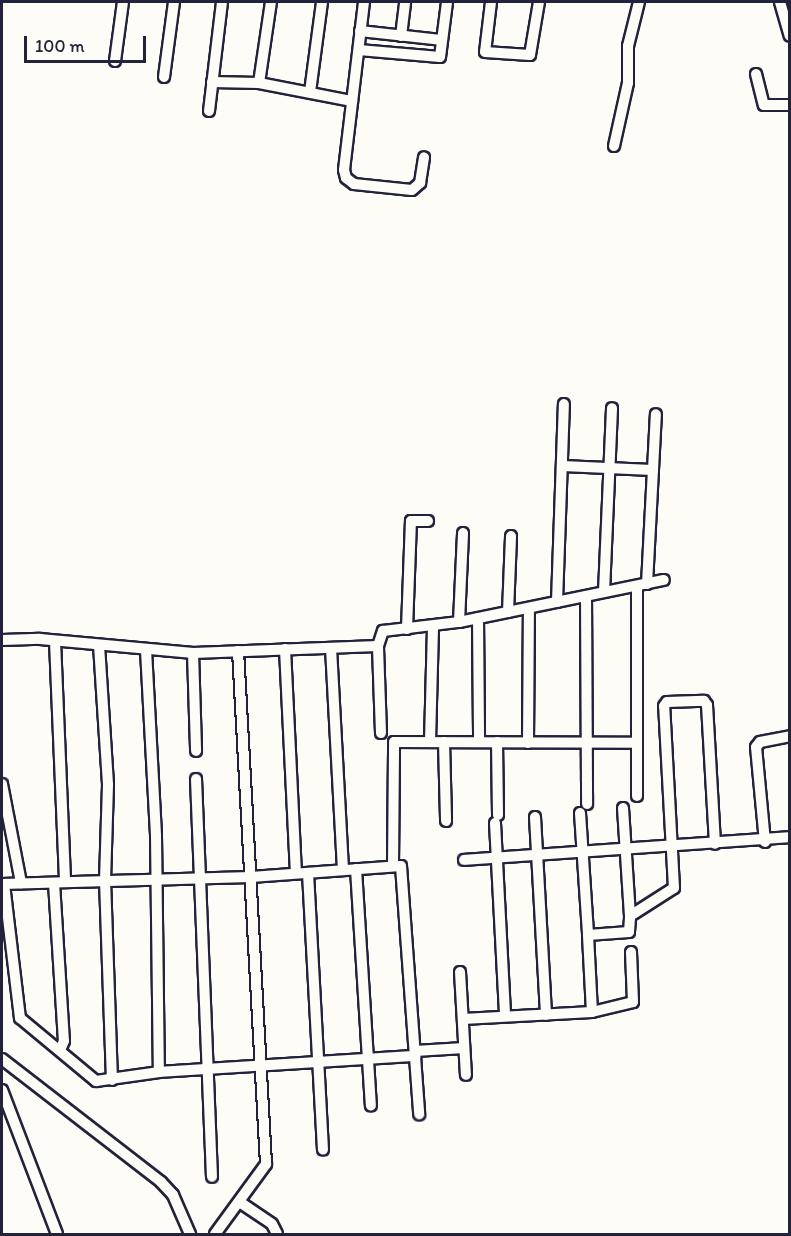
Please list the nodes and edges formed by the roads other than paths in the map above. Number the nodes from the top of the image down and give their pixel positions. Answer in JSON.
{"nodes":[{"id":1,"x":123,"y":2,"type":"edge"},
{"id":2,"x":174,"y":2,"type":"edge"},
{"id":3,"x":222,"y":2,"type":"edge"},
{"id":4,"x":271,"y":2,"type":"edge"},
{"id":5,"x":322,"y":2,"type":"edge"},
{"id":6,"x":364,"y":2,"type":"edge"},
{"id":7,"x":405,"y":2,"type":"edge"},
{"id":8,"x":447,"y":2,"type":"edge"},
{"id":9,"x":491,"y":2,"type":"edge"},
{"id":10,"x":539,"y":2,"type":"edge"},
{"id":11,"x":639,"y":2,"type":"edge"},
{"id":12,"x":780,"y":2,"type":"edge"},
{"id":13,"x":360,"y":31,"type":"junction"},
{"id":14,"x":401,"y":36,"type":"junction"},
{"id":15,"x":789,"y":36,"type":"edge"},
{"id":16,"x":441,"y":40,"type":"junction"},
{"id":17,"x":359,"y":50,"type":"junction"},
{"id":18,"x":115,"y":61,"type":"dead end"},
{"id":19,"x":756,"y":74,"type":"dead end"},
{"id":20,"x":164,"y":76,"type":"dead end"},
{"id":21,"x":212,"y":82,"type":"junction"},
{"id":22,"x":259,"y":83,"type":"junction"},
{"id":23,"x":310,"y":93,"type":"junction"},
{"id":24,"x":352,"y":101,"type":"junction"},
{"id":25,"x":789,"y":105,"type":"edge"},
{"id":26,"x":209,"y":111,"type":"dead end"},
{"id":27,"x":614,"y":146,"type":"dead end"},
{"id":28,"x":424,"y":157,"type":"dead end"},
{"id":29,"x":564,"y":404,"type":"dead end"},
{"id":30,"x":612,"y":408,"type":"dead end"},
{"id":31,"x":656,"y":414,"type":"dead end"},
{"id":32,"x":562,"y":465,"type":"junction"},
{"id":33,"x":609,"y":468,"type":"junction"},
{"id":34,"x":653,"y":470,"type":"junction"},
{"id":35,"x":428,"y":521,"type":"dead end"},
{"id":36,"x":463,"y":533,"type":"dead end"},
{"id":37,"x":511,"y":536,"type":"dead end"},
{"id":38,"x":664,"y":580,"type":"dead end"},
{"id":39,"x":642,"y":585,"type":"junction"},
{"id":40,"x":604,"y":592,"type":"junction"},
{"id":41,"x":586,"y":596,"type":"junction"},
{"id":42,"x":557,"y":602,"type":"junction"},
{"id":43,"x":529,"y":608,"type":"junction"},
{"id":44,"x":508,"y":612,"type":"junction"},
{"id":45,"x":478,"y":618,"type":"junction"},
{"id":46,"x":459,"y":622,"type":"junction"},
{"id":47,"x":433,"y":626,"type":"junction"},
{"id":48,"x":407,"y":629,"type":"junction"},
{"id":49,"x":2,"y":640,"type":"edge"},
{"id":50,"x":55,"y":641,"type":"junction"},
{"id":51,"x":99,"y":645,"type":"junction"},
{"id":52,"x":378,"y":646,"type":"junction"},
{"id":53,"x":331,"y":648,"type":"junction"},
{"id":54,"x":146,"y":650,"type":"junction"},
{"id":55,"x":285,"y":650,"type":"junction"},
{"id":56,"x":238,"y":651,"type":"junction"},
{"id":57,"x":193,"y":653,"type":"junction"},
{"id":58,"x":381,"y":733,"type":"dead end"},
{"id":59,"x":789,"y":736,"type":"edge"},
{"id":60,"x":430,"y":742,"type":"junction"},
{"id":61,"x":444,"y":742,"type":"junction"},
{"id":62,"x":479,"y":742,"type":"junction"},
{"id":63,"x":497,"y":742,"type":"junction"},
{"id":64,"x":528,"y":742,"type":"junction"},
{"id":65,"x":586,"y":743,"type":"junction"},
{"id":66,"x":637,"y":743,"type":"junction"},
{"id":67,"x":196,"y":751,"type":"dead end"},
{"id":68,"x":196,"y":779,"type":"dead end"},
{"id":69,"x":2,"y":784,"type":"edge"},
{"id":70,"x":637,"y":796,"type":"dead end"},
{"id":71,"x":623,"y":808,"type":"dead end"},
{"id":72,"x":535,"y":817,"type":"dead end"},
{"id":73,"x":446,"y":821,"type":"dead end"},
{"id":74,"x":789,"y":837,"type":"edge"},
{"id":75,"x":765,"y":842,"type":"junction"},
{"id":76,"x":716,"y":844,"type":"junction"},
{"id":77,"x":672,"y":847,"type":"junction"},
{"id":78,"x":626,"y":848,"type":"junction"},
{"id":79,"x":583,"y":851,"type":"junction"},
{"id":80,"x":537,"y":855,"type":"junction"},
{"id":81,"x":496,"y":857,"type":"junction"},
{"id":82,"x":464,"y":860,"type":"dead end"},
{"id":83,"x":393,"y":866,"type":"junction"},
{"id":84,"x":356,"y":869,"type":"junction"},
{"id":85,"x":343,"y":870,"type":"junction"},
{"id":86,"x":302,"y":873,"type":"junction"},
{"id":87,"x":251,"y":877,"type":"junction"},
{"id":88,"x":199,"y":879,"type":"junction"},
{"id":89,"x":105,"y":880,"type":"junction"},
{"id":90,"x":155,"y":880,"type":"junction"},
{"id":91,"x":21,"y":883,"type":"junction"},
{"id":92,"x":60,"y":883,"type":"junction"},
{"id":93,"x":3,"y":884,"type":"edge"},
{"id":94,"x":630,"y":916,"type":"junction"},
{"id":95,"x":588,"y":935,"type":"junction"},
{"id":96,"x":631,"y":952,"type":"dead end"},
{"id":97,"x":460,"y":972,"type":"dead end"},
{"id":98,"x":592,"y":1012,"type":"junction"},
{"id":99,"x":505,"y":1015,"type":"junction"},
{"id":100,"x":546,"y":1015,"type":"junction"},
{"id":101,"x":464,"y":1019,"type":"junction"},
{"id":102,"x":464,"y":1048,"type":"junction"},
{"id":103,"x":60,"y":1050,"type":"junction"},
{"id":104,"x":416,"y":1054,"type":"junction"},
{"id":105,"x":2,"y":1059,"type":"edge"},
{"id":106,"x":368,"y":1059,"type":"junction"},
{"id":107,"x":318,"y":1062,"type":"junction"},
{"id":108,"x":260,"y":1065,"type":"junction"},
{"id":109,"x":206,"y":1069,"type":"junction"},
{"id":110,"x":159,"y":1072,"type":"junction"},
{"id":111,"x":466,"y":1075,"type":"dead end"},
{"id":112,"x":112,"y":1080,"type":"junction"},
{"id":113,"x":2,"y":1090,"type":"edge"},
{"id":114,"x":372,"y":1106,"type":"dead end"},
{"id":115,"x":419,"y":1114,"type":"dead end"},
{"id":116,"x":323,"y":1150,"type":"dead end"},
{"id":117,"x":212,"y":1177,"type":"dead end"},
{"id":118,"x":239,"y":1205,"type":"junction"},
{"id":119,"x":57,"y":1234,"type":"edge"},
{"id":120,"x":190,"y":1234,"type":"edge"},
{"id":121,"x":215,"y":1234,"type":"edge"},
{"id":122,"x":277,"y":1234,"type":"edge"}],
"edges":[{"from":1,"to":18,"type":"street"},
{"from":2,"to":20,"type":"street"},
{"from":3,"to":21,"type":"street"},
{"from":4,"to":22,"type":"street"},
{"from":5,"to":23,"type":"street"},
{"from":6,"to":13,"type":"street"},
{"from":7,"to":14,"type":"street"},
{"from":8,"to":16,"type":"street"},
{"from":9,"to":10,"type":"street"},
{"from":11,"to":27,"type":"street"},
{"from":12,"to":15,"type":"street"},
{"from":13,"to":14,"type":"street"},
{"from":13,"to":17,"type":"street"},
{"from":14,"to":16,"type":"street"},
{"from":16,"to":17,"type":"street"},
{"from":17,"to":24,"type":"street"},
{"from":19,"to":25,"type":"street"},
{"from":21,"to":22,"type":"street"},
{"from":21,"to":26,"type":"street"},
{"from":22,"to":23,"type":"street"},
{"from":23,"to":24,"type":"street"},
{"from":24,"to":28,"type":"street"},
{"from":29,"to":32,"type":"street"},
{"from":30,"to":33,"type":"street"},
{"from":31,"to":34,"type":"street"},
{"from":32,"to":33,"type":"street"},
{"from":32,"to":42,"type":"street"},
{"from":33,"to":34,"type":"street"},
{"from":33,"to":40,"type":"street"},
{"from":34,"to":39,"type":"street"},
{"from":35,"to":48,"type":"street"},
{"from":36,"to":46,"type":"street"},
{"from":37,"to":44,"type":"street"},
{"from":38,"to":39,"type":"street"},
{"from":39,"to":40,"type":"street"},
{"from":39,"to":66,"type":"street"},
{"from":40,"to":41,"type":"street"},
{"from":41,"to":42,"type":"street"},
{"from":41,"to":65,"type":"street"},
{"from":42,"to":43,"type":"street"},
{"from":43,"to":44,"type":"street"},
{"from":43,"to":64,"type":"street"},
{"from":44,"to":45,"type":"street"},
{"from":45,"to":46,"type":"street"},
{"from":45,"to":62,"type":"street"},
{"from":46,"to":47,"type":"street"},
{"from":47,"to":48,"type":"street"},
{"from":47,"to":60,"type":"street"},
{"from":48,"to":52,"type":"street"},
{"from":49,"to":50,"type":"street"},
{"from":50,"to":51,"type":"street"},
{"from":50,"to":92,"type":"street"},
{"from":51,"to":54,"type":"street"},
{"from":51,"to":89,"type":"street"},
{"from":52,"to":53,"type":"street"},
{"from":52,"to":58,"type":"street"},
{"from":53,"to":55,"type":"street"},
{"from":53,"to":85,"type":"street"},
{"from":54,"to":57,"type":"street"},
{"from":54,"to":90,"type":"street"},
{"from":55,"to":56,"type":"street"},
{"from":55,"to":86,"type":"street"},
{"from":56,"to":57,"type":"street"},
{"from":56,"to":87,"type":"street"},
{"from":57,"to":67,"type":"street"},
{"from":59,"to":75,"type":"street"},
{"from":60,"to":61,"type":"street"},
{"from":60,"to":83,"type":"street"},
{"from":61,"to":62,"type":"street"},
{"from":61,"to":73,"type":"street"},
{"from":62,"to":63,"type":"street"},
{"from":63,"to":64,"type":"street"},
{"from":63,"to":81,"type":"street"},
{"from":64,"to":65,"type":"street"},
{"from":65,"to":66,"type":"street"},
{"from":65,"to":79,"type":"street"},
{"from":66,"to":70,"type":"street"},
{"from":68,"to":88,"type":"street"},
{"from":69,"to":91,"type":"street"},
{"from":71,"to":78,"type":"street"},
{"from":72,"to":80,"type":"street"},
{"from":74,"to":75,"type":"street"},
{"from":75,"to":76,"type":"street"},
{"from":76,"to":77,"type":"street"},
{"from":76,"to":77,"type":"street"},
{"from":77,"to":78,"type":"street"},
{"from":77,"to":94,"type":"street"},
{"from":78,"to":79,"type":"street"},
{"from":78,"to":94,"type":"street"},
{"from":79,"to":80,"type":"street"},
{"from":79,"to":95,"type":"street"},
{"from":80,"to":81,"type":"street"},
{"from":80,"to":100,"type":"street"},
{"from":81,"to":82,"type":"street"},
{"from":81,"to":99,"type":"street"},
{"from":83,"to":84,"type":"street"},
{"from":83,"to":104,"type":"street"},
{"from":84,"to":85,"type":"street"},
{"from":84,"to":106,"type":"street"},
{"from":85,"to":86,"type":"street"},
{"from":86,"to":87,"type":"street"},
{"from":86,"to":107,"type":"street"},
{"from":87,"to":88,"type":"street"},
{"from":87,"to":108,"type":"street"},
{"from":88,"to":90,"type":"street"},
{"from":88,"to":109,"type":"street"},
{"from":89,"to":90,"type":"street"},
{"from":89,"to":92,"type":"street"},
{"from":89,"to":112,"type":"street"},
{"from":90,"to":110,"type":"street"},
{"from":91,"to":92,"type":"street"},
{"from":91,"to":93,"type":"street"},
{"from":92,"to":103,"type":"street"},
{"from":93,"to":103,"type":"street"},
{"from":94,"to":95,"type":"street"},
{"from":95,"to":98,"type":"street"},
{"from":96,"to":98,"type":"street"},
{"from":97,"to":101,"type":"street"},
{"from":98,"to":100,"type":"street"},
{"from":99,"to":100,"type":"street"},
{"from":99,"to":101,"type":"street"},
{"from":101,"to":102,"type":"street"},
{"from":102,"to":104,"type":"street"},
{"from":102,"to":111,"type":"street"},
{"from":103,"to":112,"type":"street"},
{"from":104,"to":106,"type":"street"},
{"from":104,"to":115,"type":"street"},
{"from":105,"to":120,"type":"street"},
{"from":106,"to":107,"type":"street"},
{"from":106,"to":114,"type":"street"},
{"from":107,"to":108,"type":"street"},
{"from":107,"to":116,"type":"street"},
{"from":108,"to":109,"type":"street"},
{"from":108,"to":118,"type":"street"},
{"from":109,"to":110,"type":"street"},
{"from":109,"to":117,"type":"street"},
{"from":110,"to":112,"type":"street"},
{"from":113,"to":119,"type":"street"},
{"from":118,"to":121,"type":"street"},
{"from":118,"to":122,"type":"street"}]}
